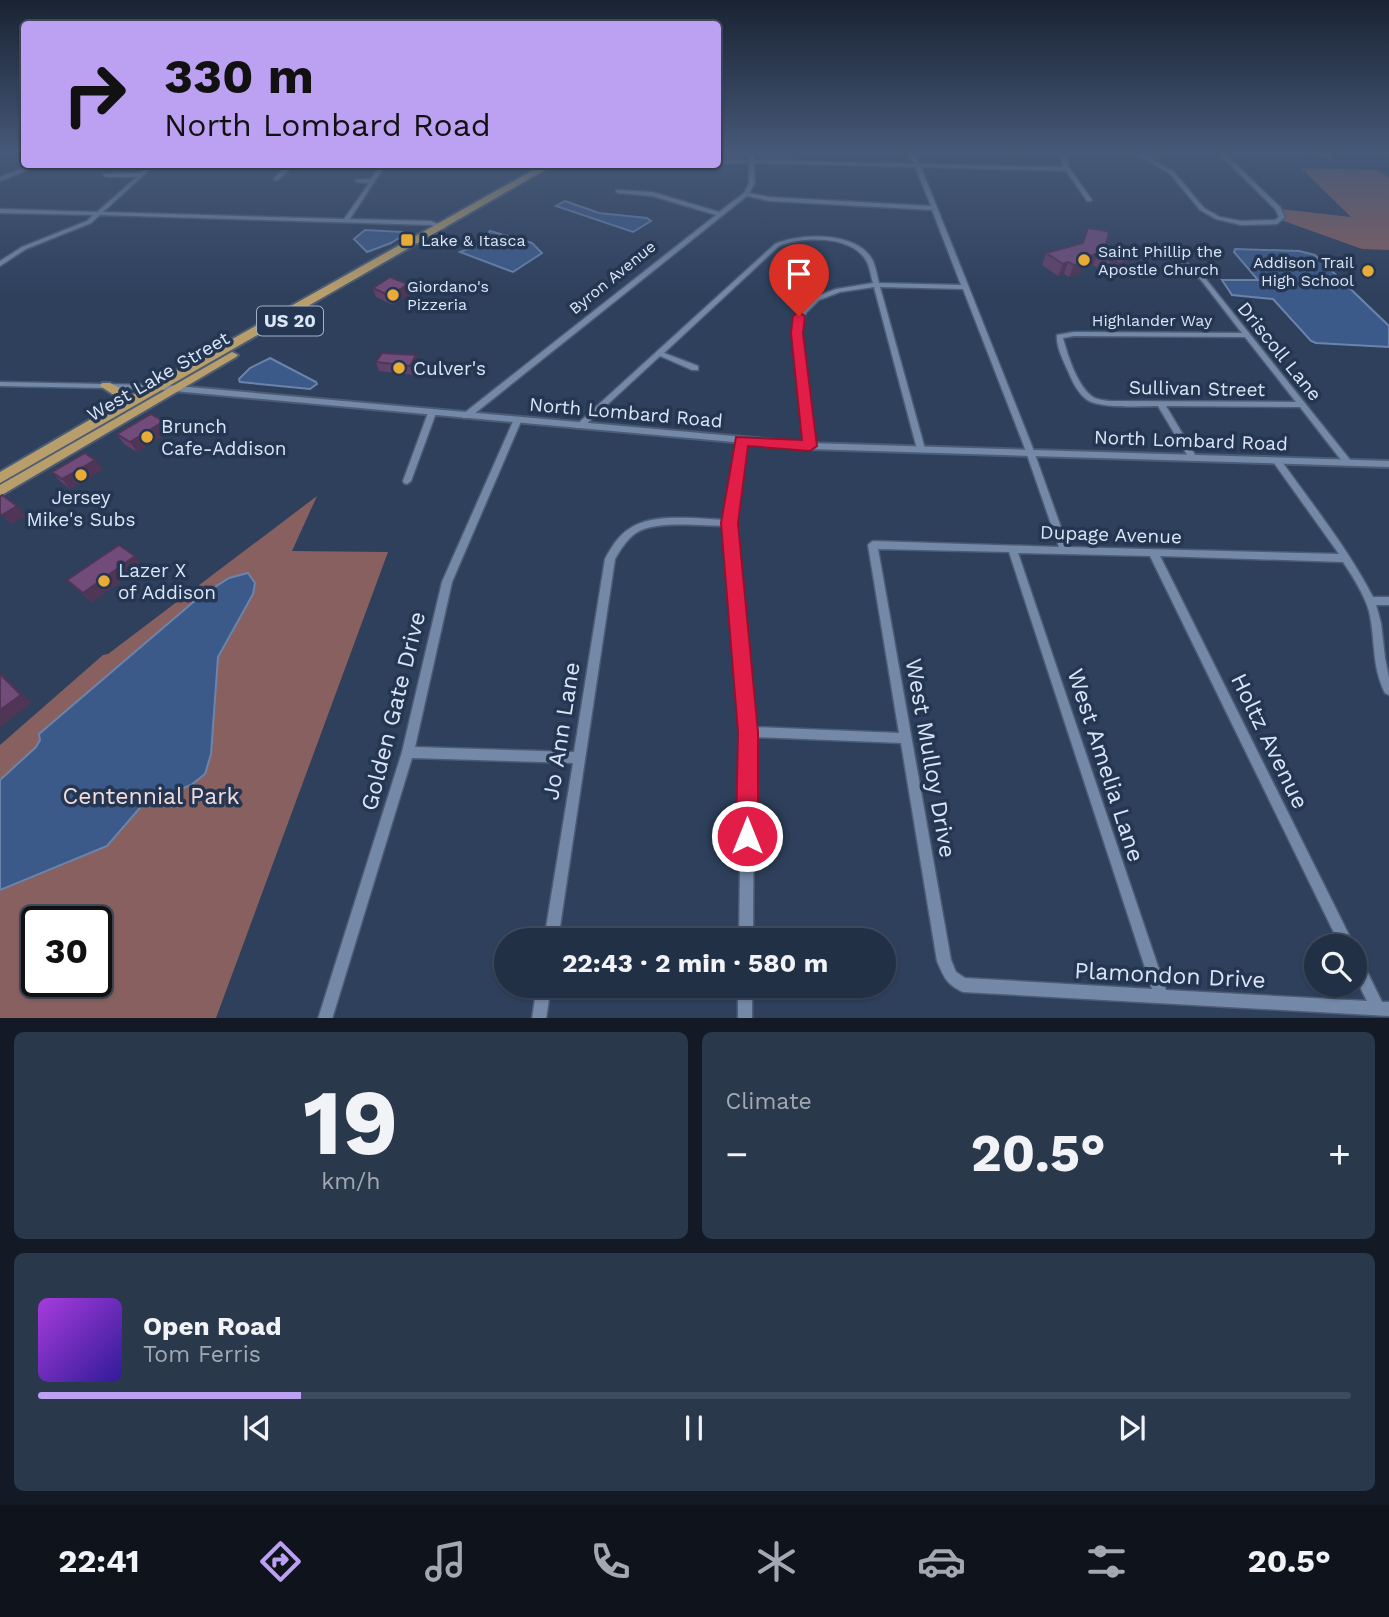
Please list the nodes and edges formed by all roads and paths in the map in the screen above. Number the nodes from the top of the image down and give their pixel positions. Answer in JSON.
{"nodes":[{"id":1,"x":115,"y":200,"type":"edge"},
{"id":2,"x":360,"y":200,"type":"edge"},
{"id":3,"x":491,"y":200,"type":"edge"},
{"id":4,"x":671,"y":200,"type":"edge"},
{"id":5,"x":739,"y":200,"type":"edge"},
{"id":6,"x":778,"y":200,"type":"edge"},
{"id":7,"x":931,"y":200,"type":"edge"},
{"id":8,"x":1194,"y":200,"type":"edge"},
{"id":9,"x":1269,"y":200,"type":"edge"},
{"id":10,"x":934,"y":208,"type":"junction"},
{"id":11,"x":0,"y":211,"type":"edge"},
{"id":12,"x":99,"y":214,"type":"junction"},
{"id":13,"x":719,"y":214,"type":"junction"},
{"id":14,"x":347,"y":219,"type":"junction"},
{"id":15,"x":443,"y":228,"type":"junction"},
{"id":16,"x":0,"y":255,"type":"edge"},
{"id":17,"x":12,"y":255,"type":"junction"},
{"id":18,"x":1183,"y":262,"type":"dead end"},
{"id":19,"x":0,"y":264,"type":"edge"},
{"id":20,"x":877,"y":286,"type":"junction"},
{"id":21,"x":964,"y":287,"type":"junction"},
{"id":22,"x":1247,"y":335,"type":"junction"},
{"id":23,"x":658,"y":353,"type":"junction"},
{"id":24,"x":695,"y":368,"type":"dead end"},
{"id":25,"x":0,"y":384,"type":"edge"},
{"id":26,"x":106,"y":386,"type":"junction"},
{"id":27,"x":155,"y":387,"type":"junction"},
{"id":28,"x":176,"y":388,"type":"junction"},
{"id":29,"x":1091,"y":400,"type":"joint"},
{"id":30,"x":1161,"y":404,"type":"junction"},
{"id":31,"x":1303,"y":405,"type":"junction"},
{"id":32,"x":123,"y":406,"type":"junction"},
{"id":33,"x":432,"y":413,"type":"junction"},
{"id":34,"x":466,"y":416,"type":"junction"},
{"id":35,"x":518,"y":419,"type":"junction"},
{"id":36,"x":579,"y":426,"type":"junction"},
{"id":37,"x":741,"y":441,"type":"junction"},
{"id":38,"x":810,"y":446,"type":"junction"},
{"id":39,"x":921,"y":449,"type":"junction"},
{"id":40,"x":1030,"y":452,"type":"junction"},
{"id":41,"x":1193,"y":458,"type":"junction"},
{"id":42,"x":1277,"y":461,"type":"junction"},
{"id":43,"x":1349,"y":463,"type":"junction"},
{"id":44,"x":1389,"y":464,"type":"edge"},
{"id":45,"x":0,"y":478,"type":"edge"},
{"id":46,"x":407,"y":481,"type":"dead end"},
{"id":47,"x":0,"y":491,"type":"edge"},
{"id":48,"x":730,"y":523,"type":"junction"},
{"id":49,"x":875,"y":544,"type":"joint"},
{"id":50,"x":1012,"y":548,"type":"junction"},
{"id":51,"x":1065,"y":550,"type":"junction"},
{"id":52,"x":1154,"y":554,"type":"junction"},
{"id":53,"x":1345,"y":558,"type":"junction"},
{"id":54,"x":1369,"y":601,"type":"junction"},
{"id":55,"x":1389,"y":601,"type":"edge"},
{"id":56,"x":1389,"y":690,"type":"edge"},
{"id":57,"x":748,"y":732,"type":"junction"},
{"id":58,"x":906,"y":738,"type":"junction"},
{"id":59,"x":408,"y":752,"type":"junction"},
{"id":60,"x":578,"y":758,"type":"junction"},
{"id":61,"x":553,"y":928,"type":"edge"},
{"id":62,"x":746,"y":928,"type":"edge"},
{"id":63,"x":1342,"y":934,"type":"edge"},
{"id":64,"x":951,"y":977,"type":"joint"},
{"id":65,"x":1367,"y":981,"type":"edge"},
{"id":66,"x":1161,"y":995,"type":"junction"},
{"id":67,"x":542,"y":998,"type":"edge"},
{"id":68,"x":745,"y":998,"type":"edge"},
{"id":69,"x":1384,"y":1009,"type":"edge"},
{"id":70,"x":325,"y":1018,"type":"edge"},
{"id":71,"x":539,"y":1018,"type":"edge"},
{"id":72,"x":745,"y":1018,"type":"edge"}],
"edges":[{"from":1,"to":12,"type":"street"},
{"from":2,"to":14,"type":"street"},
{"from":3,"to":15,"type":"main road","name":"West Lake Street","number":"US 20"},
{"from":4,"to":13,"type":"street"},
{"from":5,"to":13,"type":"street","name":"Byron Avenue"},
{"from":6,"to":10,"type":"street"},
{"from":7,"to":10,"type":"street"},
{"from":8,"to":9,"type":"street"},
{"from":10,"to":21,"type":"street"},
{"from":11,"to":12,"type":"street"},
{"from":12,"to":14,"type":"street"},
{"from":12,"to":17,"type":"street"},
{"from":13,"to":34,"type":"street","name":"Byron Avenue"},
{"from":14,"to":15,"type":"street"},
{"from":15,"to":27,"type":"main road","name":"West Lake Street","number":"US 20"},
{"from":15,"to":28,"type":"main road","name":"West Lake Street","number":"US 20"},
{"from":16,"to":17,"type":"street"},
{"from":17,"to":19,"type":"street"},
{"from":18,"to":22,"type":"street","name":"Driscoll Lane"},
{"from":20,"to":21,"type":"street"},
{"from":20,"to":23,"type":"street"},
{"from":20,"to":38,"type":"street"},
{"from":20,"to":39,"type":"street"},
{"from":21,"to":40,"type":"street"},
{"from":22,"to":29,"type":"street","name":"Highlander Way"},
{"from":22,"to":31,"type":"street","name":"Driscoll Lane"},
{"from":23,"to":24,"type":"street"},
{"from":23,"to":36,"type":"street"},
{"from":25,"to":26,"type":"street"},
{"from":26,"to":27,"type":"street"},
{"from":26,"to":32,"type":"main road"},
{"from":27,"to":28,"type":"street","name":"North Lombard Road"},
{"from":27,"to":32,"type":"main road","name":"West Lake Street","number":"US 20"},
{"from":28,"to":33,"type":"street","name":"North Lombard Road"},
{"from":28,"to":47,"type":"main road","name":"West Lake Street","number":"US 20"},
{"from":29,"to":30,"type":"street","name":"Sullivan Street"},
{"from":30,"to":31,"type":"street","name":"Sullivan Street"},
{"from":30,"to":41,"type":"street"},
{"from":31,"to":43,"type":"street","name":"Driscoll Lane"},
{"from":32,"to":45,"type":"main road","name":"West Lake Street","number":"US 20"},
{"from":33,"to":34,"type":"street","name":"North Lombard Road"},
{"from":33,"to":46,"type":"street"},
{"from":34,"to":35,"type":"street","name":"North Lombard Road"},
{"from":35,"to":36,"type":"street","name":"North Lombard Road"},
{"from":35,"to":59,"type":"street","name":"Golden Gate Drive"},
{"from":36,"to":37,"type":"street","name":"North Lombard Road"},
{"from":37,"to":38,"type":"street","name":"North Lombard Road"},
{"from":37,"to":48,"type":"street"},
{"from":38,"to":39,"type":"street","name":"North Lombard Road"},
{"from":39,"to":40,"type":"street","name":"North Lombard Road"},
{"from":40,"to":41,"type":"street","name":"North Lombard Road"},
{"from":40,"to":51,"type":"street"},
{"from":41,"to":42,"type":"street","name":"North Lombard Road"},
{"from":42,"to":43,"type":"street","name":"North Lombard Road"},
{"from":42,"to":53,"type":"street"},
{"from":43,"to":44,"type":"street","name":"North Lombard Road"},
{"from":48,"to":57,"type":"street"},
{"from":48,"to":60,"type":"street","name":"Jo Ann Lane"},
{"from":49,"to":50,"type":"street","name":"Dupage Avenue"},
{"from":49,"to":58,"type":"street","name":"West Mulloy Drive"},
{"from":50,"to":51,"type":"street","name":"Dupage Avenue"},
{"from":50,"to":66,"type":"street","name":"West Amelia Lane"},
{"from":51,"to":52,"type":"street","name":"Dupage Avenue"},
{"from":52,"to":53,"type":"street","name":"Dupage Avenue"},
{"from":52,"to":63,"type":"street","name":"Holtz Avenue"},
{"from":53,"to":54,"type":"street"},
{"from":54,"to":55,"type":"street"},
{"from":54,"to":56,"type":"street"},
{"from":57,"to":58,"type":"street"},
{"from":57,"to":62,"type":"street"},
{"from":58,"to":64,"type":"street","name":"West Mulloy Drive"},
{"from":59,"to":60,"type":"street"},
{"from":59,"to":70,"type":"street","name":"Golden Gate Drive"},
{"from":60,"to":61,"type":"street","name":"Jo Ann Lane"},
{"from":64,"to":66,"type":"street","name":"Plamondon Drive"},
{"from":65,"to":69,"type":"street"},
{"from":66,"to":69,"type":"street","name":"Plamondon Drive"},
{"from":67,"to":71,"type":"street"},
{"from":68,"to":72,"type":"street"}]}
